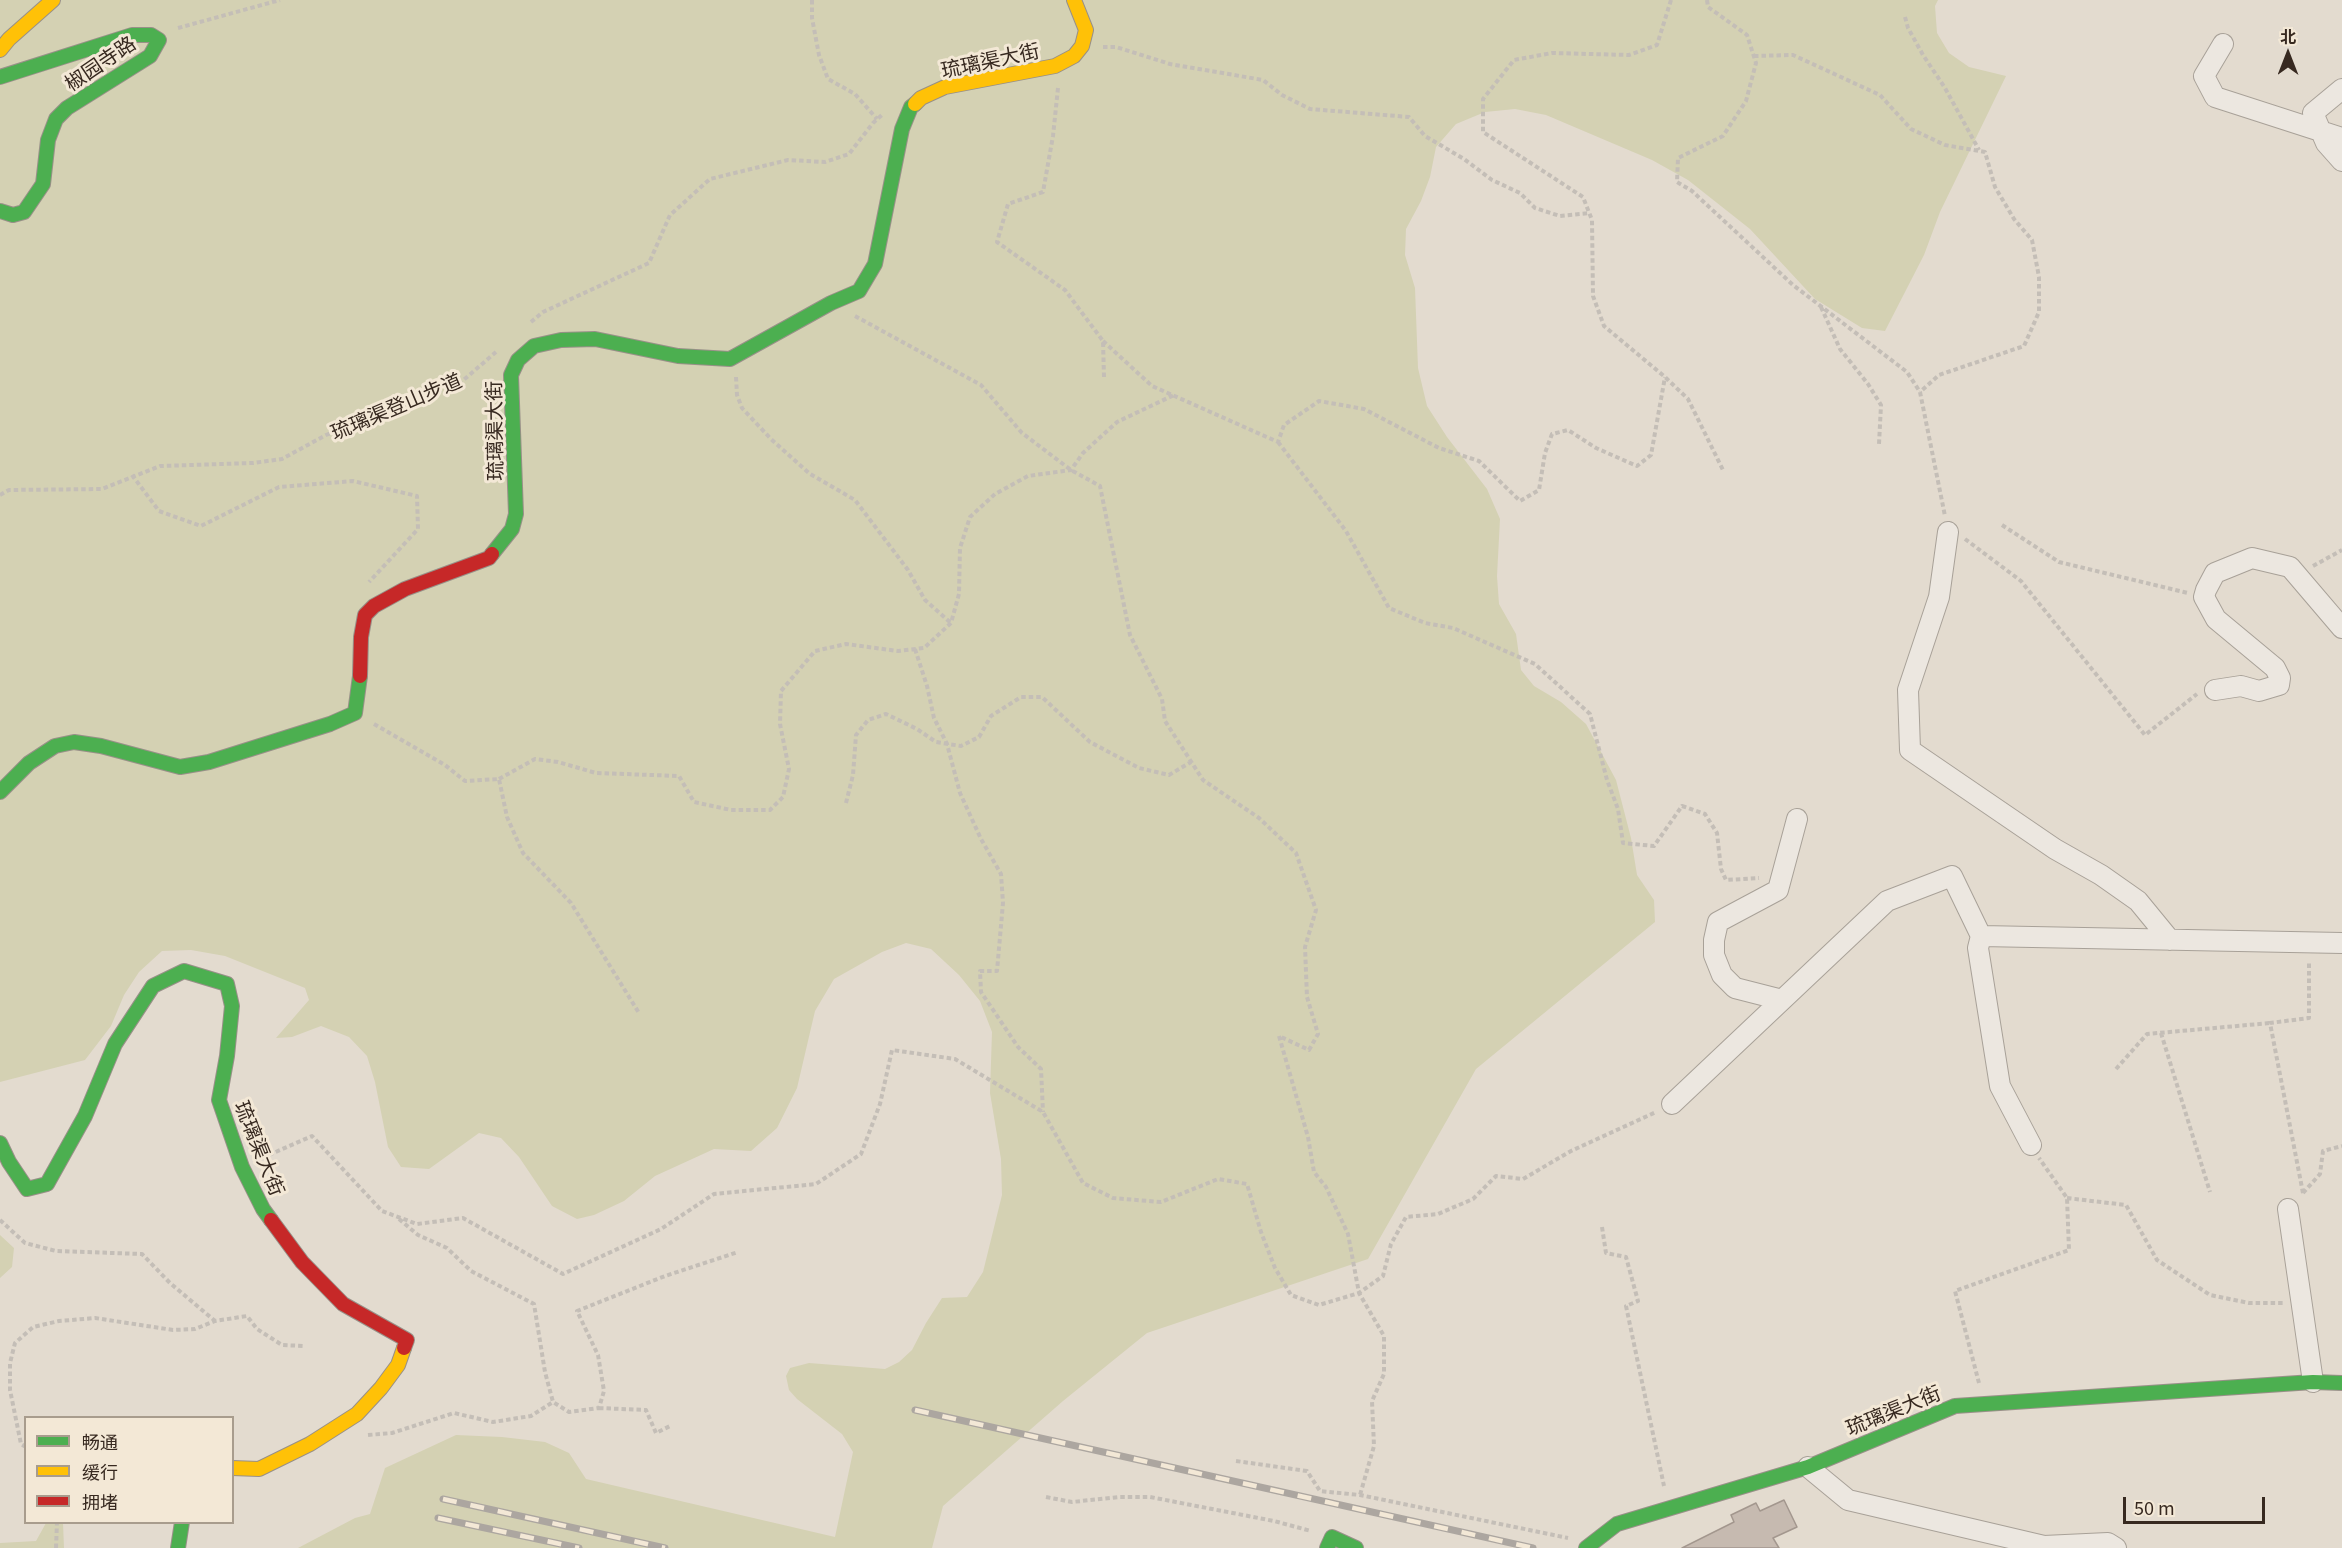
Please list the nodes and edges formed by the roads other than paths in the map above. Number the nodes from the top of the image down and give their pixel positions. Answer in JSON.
{"nodes":[{"id":1,"x":53,"y":0,"type":"edge"},
{"id":2,"x":1074,"y":0,"type":"edge"},
{"id":3,"x":2223,"y":44,"type":"dead end"},
{"id":4,"x":0,"y":50,"type":"edge"},
{"id":5,"x":0,"y":77,"type":"edge"},
{"id":6,"x":2342,"y":89,"type":"edge"},
{"id":7,"x":2321,"y":132,"type":"junction"},
{"id":8,"x":2342,"y":138,"type":"edge"},
{"id":9,"x":2342,"y":161,"type":"edge"},
{"id":10,"x":0,"y":211,"type":"edge"},
{"id":11,"x":1948,"y":532,"type":"road end"},
{"id":12,"x":2342,"y":628,"type":"edge"},
{"id":13,"x":2215,"y":690,"type":"road end"},
{"id":14,"x":0,"y":792,"type":"edge"},
{"id":15,"x":1797,"y":819,"type":"dead end"},
{"id":16,"x":1981,"y":936,"type":"junction"},
{"id":17,"x":2170,"y":940,"type":"junction"},
{"id":18,"x":2342,"y":943,"type":"edge"},
{"id":19,"x":1782,"y":1000,"type":"junction"},
{"id":20,"x":1672,"y":1104,"type":"road end"},
{"id":21,"x":0,"y":1143,"type":"edge"},
{"id":22,"x":2031,"y":1145,"type":"road end"},
{"id":23,"x":2288,"y":1209,"type":"road end"},
{"id":24,"x":2313,"y":1382,"type":"junction"},
{"id":25,"x":2342,"y":1383,"type":"edge"},
{"id":26,"x":1808,"y":1467,"type":"junction"},
{"id":27,"x":234,"y":1468,"type":"edge"},
{"id":28,"x":182,"y":1524,"type":"edge"},
{"id":29,"x":1329,"y":1542,"type":"edge"},
{"id":30,"x":1589,"y":1545,"type":"edge"},
{"id":31,"x":178,"y":1548,"type":"edge"},
{"id":32,"x":1356,"y":1548,"type":"edge"},
{"id":33,"x":2116,"y":1548,"type":"edge"}],
"edges":[{"from":1,"to":4,"type":"street"},
{"from":2,"to":14,"type":"street","name":"琉璃渠大街"},
{"from":3,"to":7,"type":"street"},
{"from":5,"to":10,"type":"street","name":"椒园寺路"},
{"from":6,"to":7,"type":"street"},
{"from":7,"to":8,"type":"street"},
{"from":7,"to":9,"type":"street"},
{"from":11,"to":17,"type":"street"},
{"from":12,"to":13,"type":"street"},
{"from":15,"to":19,"type":"street"},
{"from":16,"to":17,"type":"street"},
{"from":16,"to":19,"type":"street"},
{"from":16,"to":22,"type":"street"},
{"from":17,"to":18,"type":"street"},
{"from":19,"to":20,"type":"street"},
{"from":21,"to":27,"type":"street","name":"琉璃渠大街"},
{"from":23,"to":24,"type":"street"},
{"from":24,"to":25,"type":"street","name":"琉璃渠大街"},
{"from":24,"to":26,"type":"street","name":"琉璃渠大街"},
{"from":26,"to":30,"type":"street","name":"琉璃渠大街"},
{"from":26,"to":33,"type":"street"},
{"from":28,"to":31,"type":"street"},
{"from":29,"to":32,"type":"street"}]}
